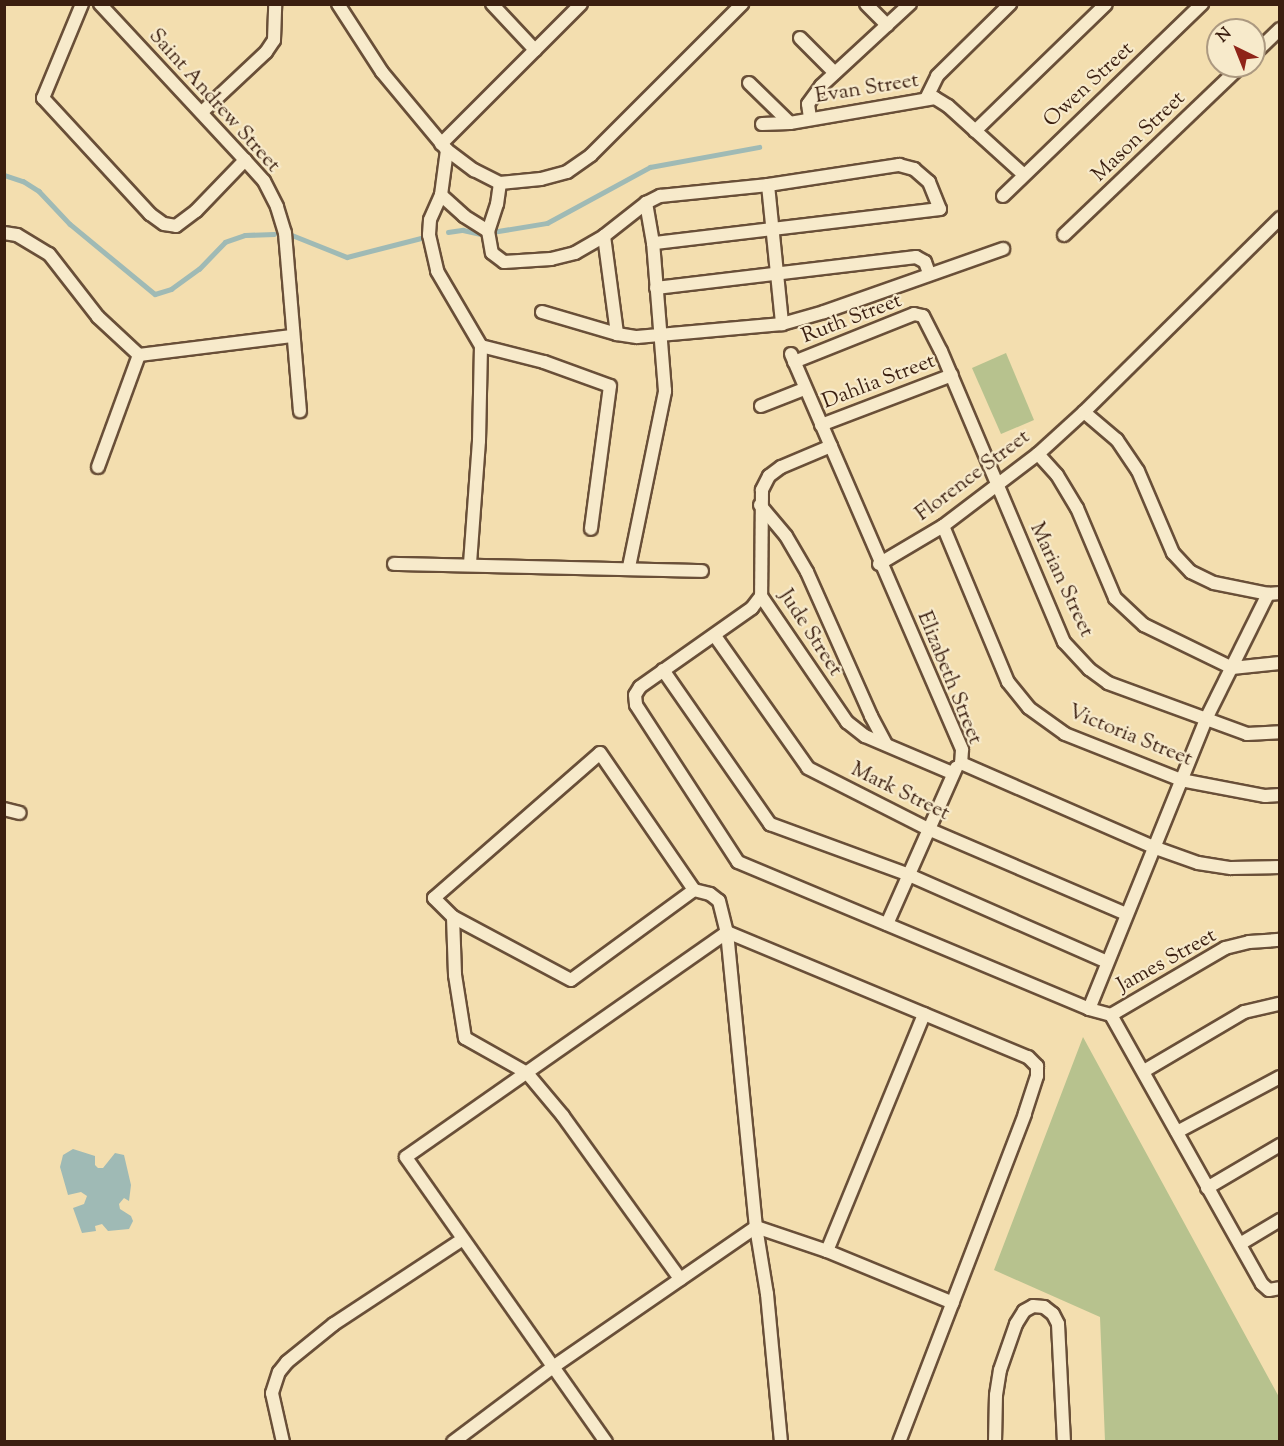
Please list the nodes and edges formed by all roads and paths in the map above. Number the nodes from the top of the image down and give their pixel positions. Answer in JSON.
{"nodes":[{"id":1,"x":82,"y":4,"type":"edge"},
{"id":2,"x":100,"y":4,"type":"edge"},
{"id":3,"x":274,"y":4,"type":"edge"},
{"id":4,"x":338,"y":4,"type":"edge"},
{"id":5,"x":492,"y":4,"type":"edge"},
{"id":6,"x":581,"y":4,"type":"edge"},
{"id":7,"x":742,"y":4,"type":"edge"},
{"id":8,"x":866,"y":4,"type":"edge"},
{"id":9,"x":910,"y":4,"type":"edge"},
{"id":10,"x":1010,"y":4,"type":"edge"},
{"id":11,"x":1106,"y":4,"type":"edge"},
{"id":12,"x":1202,"y":4,"type":"edge"},
{"id":13,"x":886,"y":25,"type":"junction"},
{"id":14,"x":1280,"y":30,"type":"edge"},
{"id":15,"x":800,"y":38,"type":"dead end"},
{"id":16,"x":1266,"y":43,"type":"edge"},
{"id":17,"x":535,"y":50,"type":"junction"},
{"id":18,"x":835,"y":73,"type":"junction"},
{"id":19,"x":1228,"y":78,"type":"edge"},
{"id":20,"x":749,"y":83,"type":"dead end"},
{"id":21,"x":926,"y":99,"type":"junction"},
{"id":22,"x":202,"y":112,"type":"junction"},
{"id":23,"x":810,"y":118,"type":"junction"},
{"id":24,"x":790,"y":123,"type":"junction"},
{"id":25,"x":762,"y":124,"type":"dead end"},
{"id":26,"x":975,"y":131,"type":"junction"},
{"id":27,"x":444,"y":147,"type":"junction"},
{"id":28,"x":245,"y":160,"type":"junction"},
{"id":29,"x":1023,"y":174,"type":"junction"},
{"id":30,"x":500,"y":183,"type":"junction"},
{"id":31,"x":768,"y":185,"type":"junction"},
{"id":32,"x":441,"y":195,"type":"junction"},
{"id":33,"x":1003,"y":196,"type":"dead end"},
{"id":34,"x":646,"y":203,"type":"junction"},
{"id":35,"x":1280,"y":218,"type":"edge"},
{"id":36,"x":774,"y":228,"type":"junction"},
{"id":37,"x":488,"y":231,"type":"junction"},
{"id":38,"x":4,"y":233,"type":"edge"},
{"id":39,"x":1064,"y":235,"type":"dead end"},
{"id":40,"x":604,"y":236,"type":"junction"},
{"id":41,"x":653,"y":243,"type":"junction"},
{"id":42,"x":1002,"y":249,"type":"dead end"},
{"id":43,"x":779,"y":273,"type":"junction"},
{"id":44,"x":929,"y":273,"type":"junction"},
{"id":45,"x":656,"y":288,"type":"junction"},
{"id":46,"x":542,"y":312,"type":"dead end"},
{"id":47,"x":923,"y":316,"type":"joint"},
{"id":48,"x":782,"y":324,"type":"junction"},
{"id":49,"x":617,"y":334,"type":"junction"},
{"id":50,"x":292,"y":336,"type":"junction"},
{"id":51,"x":661,"y":336,"type":"junction"},
{"id":52,"x":482,"y":346,"type":"junction"},
{"id":53,"x":139,"y":355,"type":"junction"},
{"id":54,"x":793,"y":358,"type":"joint"},
{"id":55,"x":952,"y":375,"type":"junction"},
{"id":56,"x":804,"y":389,"type":"junction"},
{"id":57,"x":761,"y":406,"type":"dead end"},
{"id":58,"x":300,"y":411,"type":"dead end"},
{"id":59,"x":1084,"y":412,"type":"junction"},
{"id":60,"x":820,"y":424,"type":"junction"},
{"id":61,"x":831,"y":446,"type":"junction"},
{"id":62,"x":1038,"y":454,"type":"junction"},
{"id":63,"x":98,"y":467,"type":"dead end"},
{"id":64,"x":998,"y":487,"type":"junction"},
{"id":65,"x":760,"y":505,"type":"junction"},
{"id":66,"x":944,"y":526,"type":"junction"},
{"id":67,"x":591,"y":528,"type":"dead end"},
{"id":68,"x":394,"y":564,"type":"dead end"},
{"id":69,"x":470,"y":564,"type":"junction"},
{"id":70,"x":879,"y":564,"type":"junction"},
{"id":71,"x":629,"y":567,"type":"junction"},
{"id":72,"x":702,"y":571,"type":"dead end"},
{"id":73,"x":1274,"y":594,"type":"edge"},
{"id":74,"x":761,"y":596,"type":"junction"},
{"id":75,"x":715,"y":636,"type":"junction"},
{"id":76,"x":1280,"y":663,"type":"edge"},
{"id":77,"x":1232,"y":668,"type":"junction"},
{"id":78,"x":663,"y":670,"type":"junction"},
{"id":79,"x":1206,"y":719,"type":"junction"},
{"id":80,"x":1280,"y":732,"type":"edge"},
{"id":81,"x":886,"y":744,"type":"junction"},
{"id":82,"x":961,"y":763,"type":"junction"},
{"id":83,"x":951,"y":773,"type":"junction"},
{"id":84,"x":1180,"y":780,"type":"junction"},
{"id":85,"x":1280,"y":795,"type":"edge"},
{"id":86,"x":4,"y":809,"type":"edge"},
{"id":87,"x":20,"y":813,"type":"dead end"},
{"id":88,"x":928,"y":829,"type":"junction"},
{"id":89,"x":1153,"y":847,"type":"junction"},
{"id":90,"x":1280,"y":867,"type":"edge"},
{"id":91,"x":909,"y":875,"type":"junction"},
{"id":92,"x":694,"y":890,"type":"junction"},
{"id":93,"x":1126,"y":914,"type":"junction"},
{"id":94,"x":453,"y":917,"type":"junction"},
{"id":95,"x":887,"y":924,"type":"junction"},
{"id":96,"x":727,"y":932,"type":"junction"},
{"id":97,"x":1280,"y":940,"type":"edge"},
{"id":98,"x":1107,"y":962,"type":"junction"},
{"id":99,"x":1280,"y":1004,"type":"edge"},
{"id":100,"x":1089,"y":1009,"type":"junction"},
{"id":101,"x":924,"y":1014,"type":"junction"},
{"id":102,"x":1111,"y":1015,"type":"junction"},
{"id":103,"x":1144,"y":1071,"type":"junction"},
{"id":104,"x":527,"y":1073,"type":"junction"},
{"id":105,"x":1280,"y":1077,"type":"edge"},
{"id":106,"x":1177,"y":1132,"type":"junction"},
{"id":107,"x":1280,"y":1145,"type":"edge"},
{"id":108,"x":1207,"y":1188,"type":"junction"},
{"id":109,"x":1280,"y":1220,"type":"edge"},
{"id":110,"x":756,"y":1227,"type":"junction"},
{"id":111,"x":463,"y":1239,"type":"junction"},
{"id":112,"x":1240,"y":1244,"type":"junction"},
{"id":113,"x":827,"y":1251,"type":"junction"},
{"id":114,"x":680,"y":1279,"type":"junction"},
{"id":115,"x":1280,"y":1288,"type":"edge"},
{"id":116,"x":953,"y":1303,"type":"junction"},
{"id":117,"x":553,"y":1367,"type":"junction"},
{"id":118,"x":283,"y":1442,"type":"edge"},
{"id":119,"x":453,"y":1442,"type":"edge"},
{"id":120,"x":606,"y":1442,"type":"edge"},
{"id":121,"x":781,"y":1442,"type":"edge"},
{"id":122,"x":899,"y":1442,"type":"edge"},
{"id":123,"x":995,"y":1442,"type":"edge"},
{"id":124,"x":1064,"y":1442,"type":"edge"}],
"edges":[{"from":1,"to":28,"type":"street"},
{"from":2,"to":22,"type":"street","name":"Saint Andrew Street"},
{"from":3,"to":22,"type":"street"},
{"from":4,"to":27,"type":"street"},
{"from":5,"to":17,"type":"street"},
{"from":6,"to":17,"type":"street"},
{"from":7,"to":30,"type":"street"},
{"from":8,"to":13,"type":"street"},
{"from":9,"to":13,"type":"street"},
{"from":10,"to":21,"type":"street"},
{"from":11,"to":26,"type":"street"},
{"from":12,"to":29,"type":"street","name":"Owen Street"},
{"from":13,"to":18,"type":"street"},
{"from":14,"to":16,"type":"street"},
{"from":15,"to":18,"type":"street"},
{"from":17,"to":27,"type":"street"},
{"from":18,"to":23,"type":"street"},
{"from":19,"to":39,"type":"street","name":"Mason Street"},
{"from":20,"to":24,"type":"street"},
{"from":21,"to":23,"type":"street","name":"Evan Street"},
{"from":21,"to":26,"type":"street","name":"Evan Street"},
{"from":22,"to":28,"type":"street","name":"Saint Andrew Street"},
{"from":23,"to":24,"type":"street","name":"Evan Street"},
{"from":24,"to":25,"type":"street","name":"Evan Street"},
{"from":26,"to":29,"type":"street","name":"Evan Street"},
{"from":27,"to":30,"type":"street"},
{"from":27,"to":32,"type":"street"},
{"from":28,"to":50,"type":"street","name":"Saint Andrew Street"},
{"from":29,"to":33,"type":"street","name":"Owen Street"},
{"from":30,"to":37,"type":"street"},
{"from":31,"to":34,"type":"street"},
{"from":31,"to":36,"type":"street"},
{"from":31,"to":36,"type":"street"},
{"from":32,"to":37,"type":"street"},
{"from":32,"to":52,"type":"street"},
{"from":34,"to":40,"type":"street"},
{"from":34,"to":41,"type":"street"},
{"from":35,"to":59,"type":"street","name":"Florence Street"},
{"from":36,"to":41,"type":"street"},
{"from":36,"to":43,"type":"street"},
{"from":37,"to":40,"type":"street"},
{"from":38,"to":53,"type":"street"},
{"from":40,"to":49,"type":"street"},
{"from":41,"to":45,"type":"street"},
{"from":42,"to":44,"type":"street"},
{"from":43,"to":44,"type":"street"},
{"from":43,"to":45,"type":"street"},
{"from":43,"to":48,"type":"street"},
{"from":44,"to":48,"type":"street"},
{"from":45,"to":51,"type":"street"},
{"from":46,"to":49,"type":"street"},
{"from":47,"to":54,"type":"street","name":"Ruth Street"},
{"from":47,"to":55,"type":"street","name":"Marian Street"},
{"from":48,"to":51,"type":"street"},
{"from":49,"to":51,"type":"street"},
{"from":50,"to":53,"type":"street"},
{"from":50,"to":58,"type":"street","name":"Saint Andrew Street"},
{"from":51,"to":71,"type":"street"},
{"from":52,"to":67,"type":"street"},
{"from":52,"to":69,"type":"street"},
{"from":53,"to":63,"type":"street"},
{"from":54,"to":56,"type":"street","name":"Elizabeth Street"},
{"from":55,"to":60,"type":"street","name":"Dahlia Street"},
{"from":55,"to":64,"type":"street","name":"Marian Street"},
{"from":56,"to":57,"type":"street"},
{"from":56,"to":60,"type":"street","name":"Elizabeth Street"},
{"from":59,"to":62,"type":"street","name":"Florence Street"},
{"from":59,"to":73,"type":"street"},
{"from":60,"to":61,"type":"street","name":"Elizabeth Street"},
{"from":61,"to":65,"type":"street","name":"Jude Street"},
{"from":61,"to":70,"type":"street","name":"Elizabeth Street"},
{"from":62,"to":64,"type":"street","name":"Florence Street"},
{"from":62,"to":77,"type":"street"},
{"from":64,"to":66,"type":"street","name":"Florence Street"},
{"from":64,"to":79,"type":"street","name":"Marian Street"},
{"from":65,"to":74,"type":"street","name":"Jude Street"},
{"from":65,"to":81,"type":"street"},
{"from":66,"to":70,"type":"street","name":"Florence Street"},
{"from":66,"to":84,"type":"street","name":"Victoria Street"},
{"from":68,"to":69,"type":"street"},
{"from":69,"to":71,"type":"street"},
{"from":70,"to":82,"type":"street","name":"Elizabeth Street"},
{"from":71,"to":72,"type":"street"},
{"from":73,"to":77,"type":"street"},
{"from":74,"to":75,"type":"street"},
{"from":74,"to":81,"type":"street","name":"Jude Street"},
{"from":75,"to":78,"type":"street"},
{"from":75,"to":88,"type":"street","name":"Mark Street"},
{"from":76,"to":77,"type":"street"},
{"from":77,"to":79,"type":"street"},
{"from":78,"to":91,"type":"street"},
{"from":78,"to":95,"type":"street"},
{"from":79,"to":80,"type":"street","name":"Marian Street"},
{"from":79,"to":84,"type":"street"},
{"from":81,"to":83,"type":"street","name":"Jude Street"},
{"from":82,"to":83,"type":"street"},
{"from":82,"to":89,"type":"street","name":"Elizabeth Street"},
{"from":83,"to":88,"type":"street"},
{"from":84,"to":85,"type":"street","name":"Victoria Street"},
{"from":84,"to":89,"type":"street"},
{"from":86,"to":87,"type":"street"},
{"from":88,"to":91,"type":"street"},
{"from":88,"to":93,"type":"street","name":"Mark Street"},
{"from":89,"to":90,"type":"street","name":"Elizabeth Street"},
{"from":89,"to":93,"type":"street"},
{"from":91,"to":95,"type":"street"},
{"from":91,"to":98,"type":"street"},
{"from":92,"to":94,"type":"street"},
{"from":92,"to":94,"type":"street"},
{"from":92,"to":96,"type":"street"},
{"from":93,"to":98,"type":"street"},
{"from":94,"to":104,"type":"street"},
{"from":95,"to":100,"type":"street"},
{"from":96,"to":101,"type":"street"},
{"from":96,"to":104,"type":"street"},
{"from":96,"to":110,"type":"street"},
{"from":97,"to":102,"type":"street","name":"James Street"},
{"from":98,"to":100,"type":"street"},
{"from":99,"to":103,"type":"street"},
{"from":100,"to":102,"type":"street"},
{"from":101,"to":113,"type":"street"},
{"from":101,"to":116,"type":"street"},
{"from":102,"to":103,"type":"street"},
{"from":103,"to":106,"type":"street"},
{"from":104,"to":111,"type":"street"},
{"from":104,"to":114,"type":"street"},
{"from":105,"to":106,"type":"street"},
{"from":106,"to":108,"type":"street"},
{"from":107,"to":108,"type":"street"},
{"from":108,"to":112,"type":"street"},
{"from":109,"to":112,"type":"street"},
{"from":110,"to":113,"type":"street"},
{"from":110,"to":114,"type":"street"},
{"from":110,"to":121,"type":"street"},
{"from":111,"to":117,"type":"street"},
{"from":111,"to":118,"type":"street"},
{"from":112,"to":115,"type":"street"},
{"from":113,"to":116,"type":"street"},
{"from":114,"to":117,"type":"street"},
{"from":116,"to":122,"type":"street"},
{"from":117,"to":119,"type":"street"},
{"from":117,"to":120,"type":"street"},
{"from":123,"to":124,"type":"street"}]}
